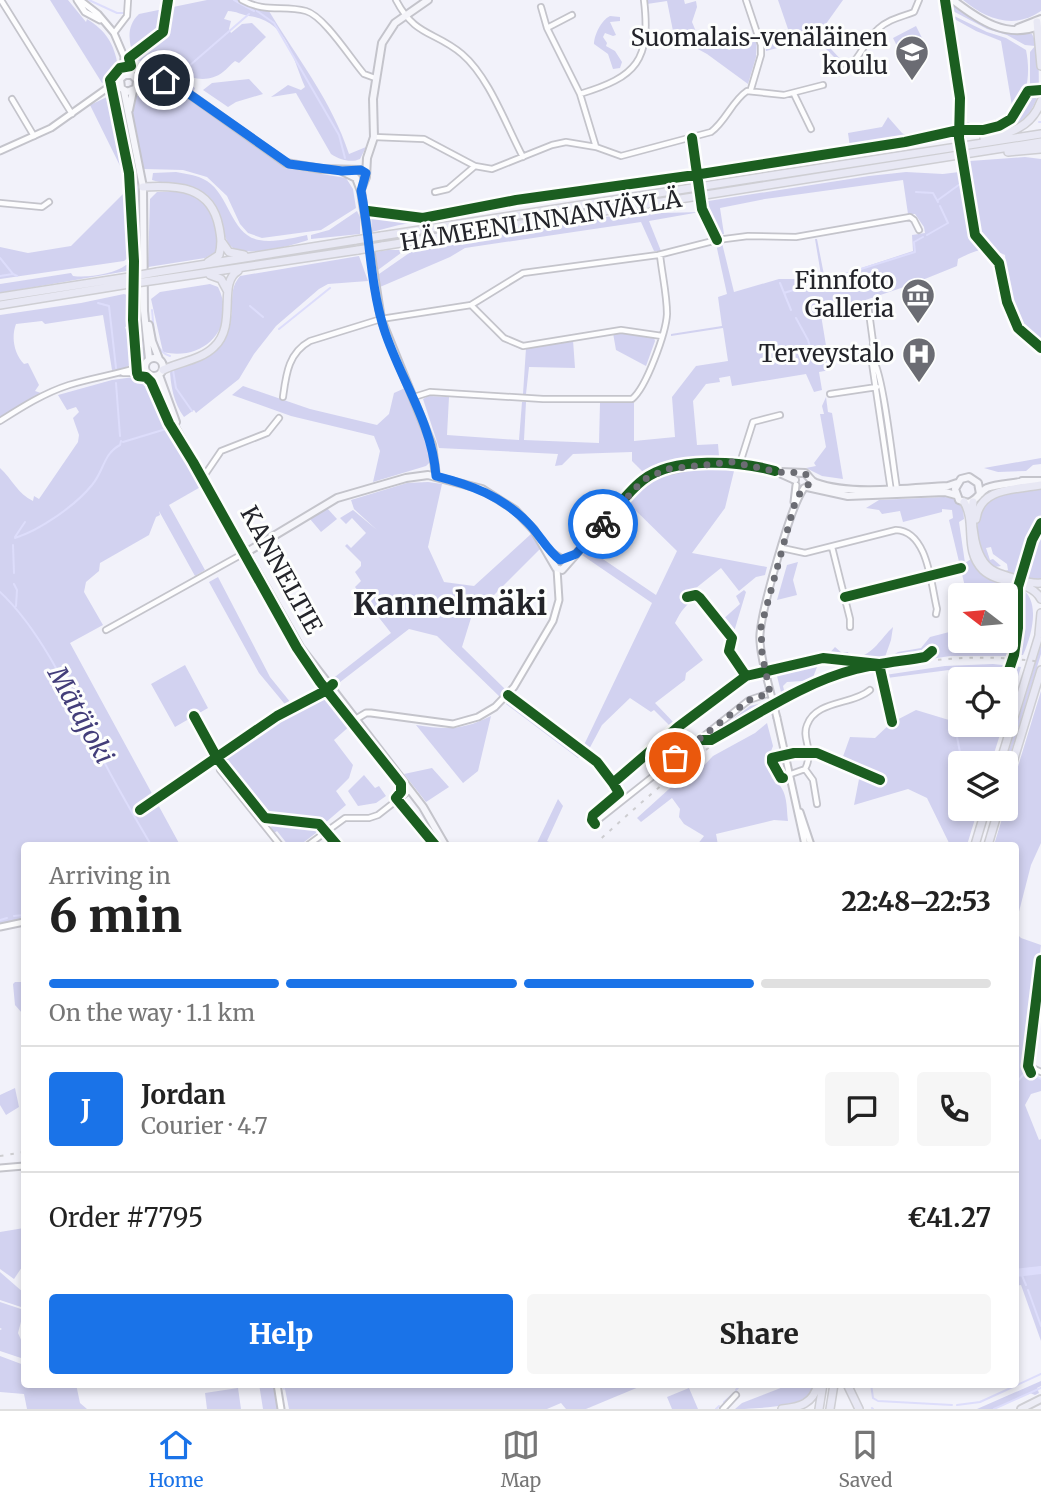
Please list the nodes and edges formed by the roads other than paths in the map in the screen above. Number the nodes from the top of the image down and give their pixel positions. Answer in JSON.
{"nodes":[{"id":1,"x":1,"y":0,"type":"edge"},
{"id":2,"x":79,"y":0,"type":"edge"},
{"id":3,"x":128,"y":0,"type":"edge"},
{"id":4,"x":242,"y":0,"type":"edge"},
{"id":5,"x":396,"y":0,"type":"edge"},
{"id":6,"x":428,"y":0,"type":"edge"},
{"id":7,"x":644,"y":0,"type":"edge"},
{"id":8,"x":746,"y":0,"type":"edge"},
{"id":9,"x":919,"y":0,"type":"edge"},
{"id":10,"x":953,"y":0,"type":"edge"},
{"id":11,"x":541,"y":7,"type":"dead end"},
{"id":12,"x":572,"y":15,"type":"dead end"},
{"id":13,"x":405,"y":16,"type":"junction"},
{"id":14,"x":1039,"y":23,"type":"edge"},
{"id":15,"x":547,"y":29,"type":"junction"},
{"id":16,"x":114,"y":33,"type":"junction"},
{"id":17,"x":124,"y":57,"type":"junction"},
{"id":18,"x":1041,"y":66,"type":"edge"},
{"id":19,"x":836,"y":73,"type":"dead end"},
{"id":20,"x":134,"y":76,"type":"junction"},
{"id":21,"x":122,"y":78,"type":"junction"},
{"id":22,"x":375,"y":78,"type":"junction"},
{"id":23,"x":156,"y":79,"type":"junction"},
{"id":24,"x":823,"y":85,"type":"dead end"},
{"id":25,"x":122,"y":89,"type":"junction"},
{"id":26,"x":134,"y":89,"type":"junction"},
{"id":27,"x":751,"y":89,"type":"junction"},
{"id":28,"x":103,"y":92,"type":"junction"},
{"id":29,"x":580,"y":94,"type":"junction"},
{"id":30,"x":794,"y":94,"type":"junction"},
{"id":31,"x":12,"y":99,"type":"dead end"},
{"id":32,"x":1041,"y":100,"type":"edge"},
{"id":33,"x":129,"y":110,"type":"junction"},
{"id":34,"x":72,"y":114,"type":"junction"},
{"id":35,"x":811,"y":129,"type":"dead end"},
{"id":36,"x":1041,"y":134,"type":"edge"},
{"id":37,"x":34,"y":136,"type":"junction"},
{"id":38,"x":374,"y":137,"type":"junction"},
{"id":39,"x":1041,"y":142,"type":"edge"},
{"id":40,"x":965,"y":145,"type":"junction"},
{"id":41,"x":596,"y":147,"type":"junction"},
{"id":42,"x":0,"y":151,"type":"edge"},
{"id":43,"x":1041,"y":151,"type":"edge"},
{"id":44,"x":969,"y":155,"type":"junction"},
{"id":45,"x":523,"y":157,"type":"junction"},
{"id":46,"x":475,"y":166,"type":"junction"},
{"id":47,"x":360,"y":175,"type":"junction"},
{"id":48,"x":143,"y":187,"type":"junction"},
{"id":49,"x":435,"y":192,"type":"dead end"},
{"id":50,"x":49,"y":202,"type":"dead end"},
{"id":51,"x":0,"y":203,"type":"edge"},
{"id":52,"x":919,"y":230,"type":"dead end"},
{"id":53,"x":222,"y":242,"type":"junction"},
{"id":54,"x":259,"y":255,"type":"junction"},
{"id":55,"x":660,"y":255,"type":"junction"},
{"id":56,"x":245,"y":268,"type":"junction"},
{"id":57,"x":202,"y":269,"type":"junction"},
{"id":58,"x":129,"y":281,"type":"junction"},
{"id":59,"x":227,"y":290,"type":"junction"},
{"id":60,"x":144,"y":291,"type":"junction"},
{"id":61,"x":0,"y":297,"type":"edge"},
{"id":62,"x":0,"y":305,"type":"edge"},
{"id":63,"x":471,"y":305,"type":"junction"},
{"id":64,"x":868,"y":305,"type":"dead end"},
{"id":65,"x":381,"y":319,"type":"junction"},
{"id":66,"x":662,"y":335,"type":"junction"},
{"id":67,"x":147,"y":362,"type":"junction"},
{"id":68,"x":157,"y":369,"type":"junction"},
{"id":69,"x":122,"y":373,"type":"junction"},
{"id":70,"x":878,"y":386,"type":"junction"},
{"id":71,"x":830,"y":394,"type":"dead end"},
{"id":72,"x":283,"y":397,"type":"dead end"},
{"id":73,"x":414,"y":397,"type":"junction"},
{"id":74,"x":780,"y":415,"type":"dead end"},
{"id":75,"x":279,"y":418,"type":"dead end"},
{"id":76,"x":0,"y":421,"type":"edge"},
{"id":77,"x":740,"y":463,"type":"junction"},
{"id":78,"x":778,"y":472,"type":"junction"},
{"id":79,"x":800,"y":473,"type":"junction"},
{"id":80,"x":204,"y":476,"type":"junction"},
{"id":81,"x":436,"y":476,"type":"junction"},
{"id":82,"x":1024,"y":481,"type":"junction"},
{"id":83,"x":795,"y":483,"type":"junction"},
{"id":84,"x":957,"y":483,"type":"junction"},
{"id":85,"x":978,"y":483,"type":"junction"},
{"id":86,"x":1041,"y":483,"type":"edge"},
{"id":87,"x":807,"y":485,"type":"junction"},
{"id":88,"x":894,"y":491,"type":"junction"},
{"id":89,"x":980,"y":494,"type":"junction"},
{"id":90,"x":956,"y":495,"type":"junction"},
{"id":91,"x":964,"y":502,"type":"junction"},
{"id":92,"x":973,"y":502,"type":"junction"},
{"id":93,"x":794,"y":506,"type":"junction"},
{"id":94,"x":976,"y":537,"type":"junction"},
{"id":95,"x":832,"y":547,"type":"junction"},
{"id":96,"x":782,"y":548,"type":"junction"},
{"id":97,"x":247,"y":552,"type":"junction"},
{"id":98,"x":561,"y":565,"type":"junction"},
{"id":99,"x":1041,"y":583,"type":"edge"},
{"id":100,"x":1041,"y":599,"type":"edge"},
{"id":101,"x":1041,"y":613,"type":"edge"},
{"id":102,"x":936,"y":614,"type":"dead end"},
{"id":103,"x":850,"y":627,"type":"dead end"},
{"id":104,"x":1041,"y":629,"type":"edge"},
{"id":105,"x":106,"y":630,"type":"dead end"},
{"id":106,"x":1038,"y":638,"type":"junction"},
{"id":107,"x":1041,"y":670,"type":"edge"},
{"id":108,"x":870,"y":690,"type":"dead end"},
{"id":109,"x":770,"y":693,"type":"junction"},
{"id":110,"x":356,"y":719,"type":"junction"},
{"id":111,"x":1004,"y":751,"type":"edge"},
{"id":112,"x":1016,"y":751,"type":"edge"},
{"id":113,"x":805,"y":769,"type":"junction"},
{"id":114,"x":220,"y":770,"type":"dead end"},
{"id":115,"x":791,"y":775,"type":"junction"},
{"id":116,"x":410,"y":790,"type":"junction"},
{"id":117,"x":817,"y":804,"type":"dead end"},
{"id":118,"x":598,"y":820,"type":"dead end"},
{"id":119,"x":982,"y":821,"type":"edge"},
{"id":120,"x":995,"y":821,"type":"edge"},
{"id":121,"x":278,"y":842,"type":"edge"},
{"id":122,"x":312,"y":842,"type":"edge"},
{"id":123,"x":443,"y":842,"type":"edge"},
{"id":124,"x":808,"y":842,"type":"edge"},
{"id":125,"x":976,"y":842,"type":"edge"},
{"id":126,"x":989,"y":842,"type":"edge"},
{"id":127,"x":21,"y":923,"type":"edge"},
{"id":128,"x":0,"y":927,"type":"edge"},
{"id":129,"x":1030,"y":1067,"type":"dead end"},
{"id":130,"x":1041,"y":1072,"type":"edge"},
{"id":131,"x":21,"y":1166,"type":"edge"},
{"id":132,"x":0,"y":1168,"type":"edge"},
{"id":133,"x":278,"y":1388,"type":"edge"},
{"id":134,"x":818,"y":1388,"type":"edge"},
{"id":135,"x":820,"y":1388,"type":"edge"},
{"id":136,"x":833,"y":1388,"type":"edge"},
{"id":137,"x":849,"y":1388,"type":"edge"},
{"id":138,"x":736,"y":1395,"type":"dead end"},
{"id":139,"x":1041,"y":1399,"type":"edge"},
{"id":140,"x":858,"y":1407,"type":"edge"},
{"id":141,"x":281,"y":1409,"type":"edge"},
{"id":142,"x":723,"y":1409,"type":"edge"},
{"id":143,"x":782,"y":1409,"type":"edge"},
{"id":144,"x":819,"y":1409,"type":"edge"},
{"id":145,"x":830,"y":1409,"type":"edge"},
{"id":146,"x":1021,"y":1409,"type":"edge"}],
"edges":[{"from":1,"to":34,"type":"street"},
{"from":2,"to":16,"type":"street"},
{"from":3,"to":16,"type":"street"},
{"from":4,"to":22,"type":"street"},
{"from":5,"to":13,"type":"street"},
{"from":6,"to":13,"type":"main road"},
{"from":7,"to":29,"type":"street"},
{"from":8,"to":27,"type":"street"},
{"from":9,"to":19,"type":"street"},
{"from":10,"to":14,"type":"main road"},
{"from":11,"to":15,"type":"street"},
{"from":12,"to":15,"type":"street"},
{"from":13,"to":22,"type":"main road"},
{"from":13,"to":45,"type":"street"},
{"from":14,"to":18,"type":"highway"},
{"from":15,"to":29,"type":"street"},
{"from":16,"to":17,"type":"street"},
{"from":17,"to":20,"type":"street"},
{"from":17,"to":21,"type":"street"},
{"from":20,"to":21,"type":"main road"},
{"from":20,"to":23,"type":"main road"},
{"from":20,"to":26,"type":"main road","name":"KANNELTIE"},
{"from":21,"to":25,"type":"main road","name":"KANNELTIE"},
{"from":21,"to":28,"type":"street"},
{"from":22,"to":38,"type":"main road"},
{"from":23,"to":26,"type":"main road"},
{"from":23,"to":47,"type":"main road"},
{"from":24,"to":30,"type":"street"},
{"from":25,"to":26,"type":"main road"},
{"from":25,"to":28,"type":"street"},
{"from":25,"to":33,"type":"main road","name":"KANNELTIE"},
{"from":26,"to":33,"type":"main road","name":"KANNELTIE"},
{"from":27,"to":30,"type":"street"},
{"from":27,"to":41,"type":"street"},
{"from":28,"to":34,"type":"street"},
{"from":29,"to":41,"type":"street"},
{"from":30,"to":35,"type":"street"},
{"from":31,"to":37,"type":"street"},
{"from":32,"to":40,"type":"highway"},
{"from":33,"to":48,"type":"main road","name":"KANNELTIE"},
{"from":34,"to":37,"type":"street"},
{"from":36,"to":40,"type":"highway","name":"HÄMEENLINNANVÄYLÄ"},
{"from":37,"to":42,"type":"street"},
{"from":38,"to":46,"type":"street"},
{"from":38,"to":47,"type":"main road"},
{"from":39,"to":44,"type":"highway","name":"HÄMEENLINNANVÄYLÄ"},
{"from":40,"to":54,"type":"highway","name":"HÄMEENLINNANVÄYLÄ","bridge":true},
{"from":41,"to":45,"type":"street"},
{"from":43,"to":44,"type":"highway"},
{"from":44,"to":56,"type":"highway","name":"HÄMEENLINNANVÄYLÄ","bridge":true},
{"from":45,"to":46,"type":"street"},
{"from":46,"to":49,"type":"street"},
{"from":47,"to":65,"type":"main road"},
{"from":48,"to":53,"type":"highway"},
{"from":48,"to":60,"type":"main road","name":"KANNELTIE"},
{"from":50,"to":51,"type":"street"},
{"from":52,"to":55,"type":"street"},
{"from":53,"to":54,"type":"highway"},
{"from":53,"to":57,"type":"highway"},
{"from":54,"to":57,"type":"highway","name":"HÄMEENLINNANVÄYLÄ"},
{"from":55,"to":63,"type":"street"},
{"from":55,"to":66,"type":"street"},
{"from":56,"to":57,"type":"highway","name":"HÄMEENLINNANVÄYLÄ"},
{"from":56,"to":59,"type":"highway"},
{"from":57,"to":58,"type":"highway","name":"HÄMEENLINNANVÄYLÄ","bridge":true},
{"from":57,"to":59,"type":"highway"},
{"from":58,"to":61,"type":"highway","name":"HÄMEENLINNANVÄYLÄ"},
{"from":58,"to":62,"type":"highway","name":"HÄMEENLINNANVÄYLÄ"},
{"from":59,"to":68,"type":"highway"},
{"from":60,"to":67,"type":"main road","name":"KANNELTIE"},
{"from":60,"to":68,"type":"main road","name":"KANNELTIE"},
{"from":63,"to":65,"type":"street"},
{"from":63,"to":66,"type":"street"},
{"from":64,"to":70,"type":"street"},
{"from":65,"to":72,"type":"street"},
{"from":65,"to":73,"type":"main road"},
{"from":66,"to":73,"type":"street"},
{"from":67,"to":68,"type":"main road"},
{"from":67,"to":68,"type":"main road","name":"KANNELTIE"},
{"from":67,"to":69,"type":"street"},
{"from":68,"to":69,"type":"street"},
{"from":68,"to":80,"type":"main road","name":"KANNELTIE"},
{"from":69,"to":76,"type":"street"},
{"from":70,"to":71,"type":"street"},
{"from":70,"to":88,"type":"street"},
{"from":73,"to":81,"type":"main road"},
{"from":74,"to":77,"type":"street"},
{"from":75,"to":80,"type":"street"},
{"from":77,"to":78,"type":"main road"},
{"from":77,"to":98,"type":"main road"},
{"from":78,"to":79,"type":"main road"},
{"from":78,"to":83,"type":"main road"},
{"from":79,"to":83,"type":"main road"},
{"from":79,"to":87,"type":"main road"},
{"from":80,"to":97,"type":"main road","name":"KANNELTIE"},
{"from":81,"to":97,"type":"main road"},
{"from":81,"to":98,"type":"main road"},
{"from":82,"to":85,"type":"main road"},
{"from":82,"to":86,"type":"main road"},
{"from":82,"to":89,"type":"main road"},
{"from":83,"to":87,"type":"main road"},
{"from":83,"to":93,"type":"street"},
{"from":84,"to":85,"type":"main road"},
{"from":84,"to":88,"type":"main road"},
{"from":84,"to":90,"type":"main road"},
{"from":85,"to":89,"type":"main road"},
{"from":86,"to":94,"type":"highway"},
{"from":87,"to":88,"type":"main road"},
{"from":87,"to":93,"type":"street"},
{"from":88,"to":90,"type":"main road"},
{"from":89,"to":92,"type":"main road"},
{"from":90,"to":91,"type":"main road"},
{"from":91,"to":92,"type":"main road"},
{"from":91,"to":100,"type":"highway"},
{"from":92,"to":94,"type":"highway"},
{"from":93,"to":96,"type":"street"},
{"from":94,"to":99,"type":"highway"},
{"from":95,"to":96,"type":"street"},
{"from":95,"to":102,"type":"street"},
{"from":95,"to":103,"type":"street"},
{"from":96,"to":109,"type":"street","bridge":true},
{"from":97,"to":105,"type":"street"},
{"from":97,"to":110,"type":"main road","name":"KANNELTIE"},
{"from":98,"to":110,"type":"street"},
{"from":101,"to":106,"type":"highway"},
{"from":104,"to":106,"type":"highway"},
{"from":106,"to":111,"type":"highway"},
{"from":107,"to":112,"type":"highway"},
{"from":108,"to":113,"type":"street"},
{"from":109,"to":115,"type":"street","bridge":true},
{"from":109,"to":118,"type":"street"},
{"from":110,"to":116,"type":"main road","name":"KANNELTIE"},
{"from":113,"to":115,"type":"street"},
{"from":113,"to":117,"type":"street"},
{"from":114,"to":121,"type":"street"},
{"from":115,"to":124,"type":"street"},
{"from":116,"to":122,"type":"street"},
{"from":116,"to":123,"type":"main road","name":"KANNELTIE"},
{"from":119,"to":125,"type":"highway"},
{"from":120,"to":126,"type":"highway"},
{"from":127,"to":128,"type":"street"},
{"from":129,"to":130,"type":"street"},
{"from":131,"to":132,"type":"street"},
{"from":133,"to":141,"type":"street"},
{"from":134,"to":143,"type":"highway"},
{"from":135,"to":144,"type":"highway"},
{"from":136,"to":145,"type":"highway"},
{"from":137,"to":140,"type":"highway"},
{"from":138,"to":142,"type":"street"},
{"from":139,"to":146,"type":"main road"}]}
